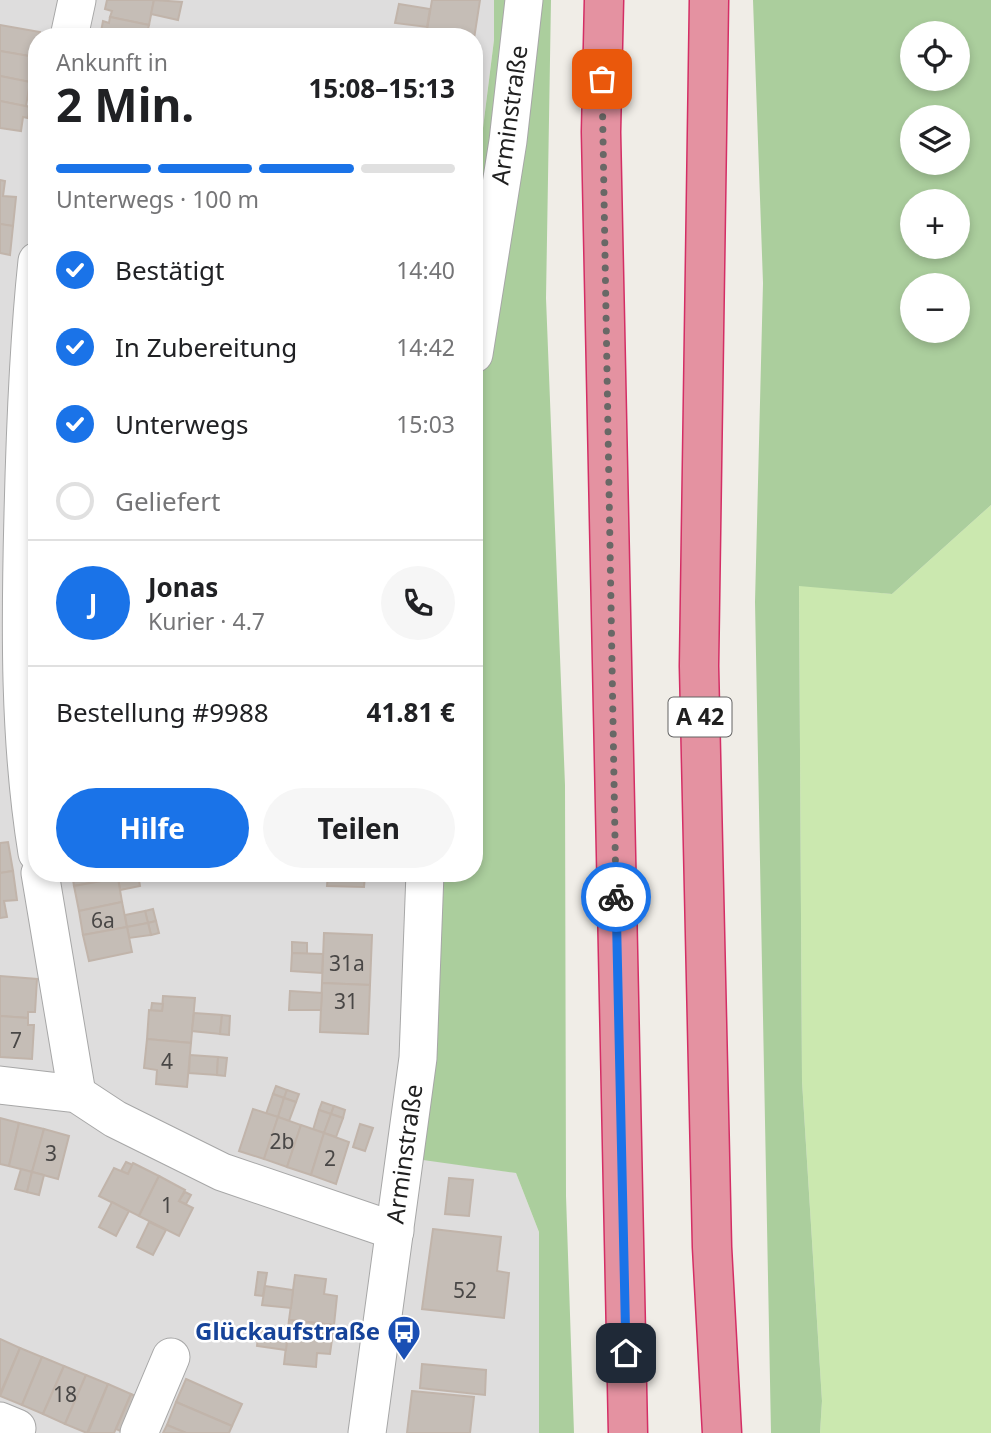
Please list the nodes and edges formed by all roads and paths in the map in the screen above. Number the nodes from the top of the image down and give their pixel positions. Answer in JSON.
{"nodes":[{"id":1,"x":77,"y":0,"type":"edge"},
{"id":2,"x":524,"y":0,"type":"edge"},
{"id":3,"x":604,"y":0,"type":"edge"},
{"id":4,"x":709,"y":0,"type":"edge"},
{"id":5,"x":71,"y":28,"type":"edge"},
{"id":6,"x":483,"y":298,"type":"edge"},
{"id":7,"x":28,"y":410,"type":"edge"},
{"id":8,"x":12,"y":472,"type":"edge"},
{"id":9,"x":28,"y":758,"type":"edge"},
{"id":10,"x":42,"y":882,"type":"edge"},
{"id":11,"x":425,"y":882,"type":"edge"},
{"id":12,"x":0,"y":1085,"type":"edge"},
{"id":13,"x":77,"y":1094,"type":"junction"},
{"id":14,"x":395,"y":1231,"type":"junction"},
{"id":15,"x":171,"y":1357,"type":"dead end"},
{"id":16,"x":139,"y":1433,"type":"edge"},
{"id":17,"x":367,"y":1433,"type":"edge"},
{"id":18,"x":628,"y":1433,"type":"edge"},
{"id":19,"x":722,"y":1433,"type":"edge"}],
"edges":[{"from":1,"to":5,"type":"street"},
{"from":2,"to":6,"type":"street","name":"Arminstraße"},
{"from":3,"to":18,"type":"highway"},
{"from":4,"to":19,"type":"highway","number":"A 42"},
{"from":7,"to":8,"type":"street"},
{"from":8,"to":9,"type":"street"},
{"from":10,"to":13,"type":"street"},
{"from":11,"to":14,"type":"street","name":"Arminstraße"},
{"from":12,"to":13,"type":"street"},
{"from":13,"to":14,"type":"street"},
{"from":14,"to":17,"type":"street","name":"Arminstraße"},
{"from":15,"to":16,"type":"street"}]}
